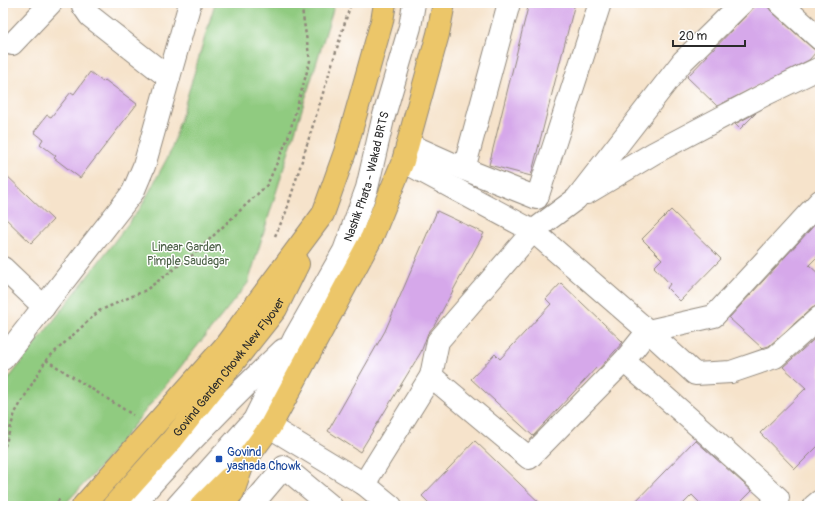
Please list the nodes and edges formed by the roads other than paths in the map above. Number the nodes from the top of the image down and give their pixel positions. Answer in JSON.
{"nodes":[{"id":1,"x":50,"y":3,"type":"edge"},
{"id":2,"x":83,"y":3,"type":"edge"},
{"id":3,"x":190,"y":3,"type":"edge"},
{"id":4,"x":385,"y":3,"type":"edge"},
{"id":5,"x":414,"y":3,"type":"edge"},
{"id":6,"x":444,"y":3,"type":"edge"},
{"id":7,"x":509,"y":3,"type":"edge"},
{"id":8,"x":600,"y":3,"type":"edge"},
{"id":9,"x":742,"y":3,"type":"edge"},
{"id":10,"x":780,"y":3,"type":"edge"},
{"id":11,"x":820,"y":39,"type":"edge"},
{"id":12,"x":12,"y":44,"type":"dead end"},
{"id":13,"x":820,"y":68,"type":"edge"},
{"id":14,"x":169,"y":78,"type":"junction"},
{"id":15,"x":405,"y":153,"type":"junction"},
{"id":16,"x":464,"y":169,"type":"junction"},
{"id":17,"x":576,"y":199,"type":"junction"},
{"id":18,"x":820,"y":201,"type":"edge"},
{"id":19,"x":323,"y":214,"type":"junction"},
{"id":20,"x":533,"y":231,"type":"junction"},
{"id":21,"x":3,"y":268,"type":"edge"},
{"id":22,"x":44,"y":307,"type":"junction"},
{"id":23,"x":820,"y":317,"type":"edge"},
{"id":24,"x":648,"y":331,"type":"junction"},
{"id":25,"x":294,"y":339,"type":"junction"},
{"id":26,"x":3,"y":359,"type":"edge"},
{"id":27,"x":624,"y":361,"type":"junction"},
{"id":28,"x":431,"y":376,"type":"junction"},
{"id":29,"x":270,"y":427,"type":"junction"},
{"id":30,"x":243,"y":464,"type":"junction"},
{"id":31,"x":364,"y":484,"type":"junction"},
{"id":32,"x":820,"y":501,"type":"edge"},
{"id":33,"x":83,"y":506,"type":"edge"},
{"id":34,"x":113,"y":506,"type":"edge"},
{"id":35,"x":132,"y":506,"type":"edge"},
{"id":36,"x":177,"y":506,"type":"edge"},
{"id":37,"x":201,"y":506,"type":"edge"},
{"id":38,"x":221,"y":506,"type":"edge"},
{"id":39,"x":250,"y":506,"type":"edge"},
{"id":40,"x":331,"y":506,"type":"edge"},
{"id":41,"x":391,"y":506,"type":"edge"},
{"id":42,"x":771,"y":506,"type":"edge"},
{"id":43,"x":814,"y":506,"type":"edge"}],
"edges":[{"from":1,"to":12,"type":"street"},
{"from":2,"to":14,"type":"street"},
{"from":3,"to":14,"type":"street"},
{"from":4,"to":19,"type":"main road"},
{"from":5,"to":25,"type":"street","name":"Nashik Phata - Wakad BRTS"},
{"from":6,"to":15,"type":"main road"},
{"from":7,"to":16,"type":"street"},
{"from":8,"to":16,"type":"street"},
{"from":9,"to":17,"type":"street"},
{"from":10,"to":11,"type":"street"},
{"from":13,"to":17,"type":"street"},
{"from":14,"to":22,"type":"street"},
{"from":15,"to":16,"type":"street"},
{"from":15,"to":20,"type":"street"},
{"from":15,"to":29,"type":"main road"},
{"from":17,"to":20,"type":"street"},
{"from":18,"to":24,"type":"street"},
{"from":19,"to":33,"type":"main road"},
{"from":19,"to":34,"type":"main road","name":"Govind Garden Chowk New Flyover"},
{"from":20,"to":24,"type":"street"},
{"from":20,"to":28,"type":"street"},
{"from":21,"to":22,"type":"street"},
{"from":22,"to":26,"type":"street"},
{"from":23,"to":24,"type":"street"},
{"from":24,"to":27,"type":"street"},
{"from":25,"to":35,"type":"street","name":"Nashik Phata - Wakad BRTS"},
{"from":25,"to":36,"type":"street","name":"Nashik Phata - Wakad BRTS"},
{"from":27,"to":28,"type":"street"},
{"from":27,"to":42,"type":"street"},
{"from":28,"to":31,"type":"street"},
{"from":29,"to":30,"type":"main road"},
{"from":29,"to":31,"type":"street"},
{"from":30,"to":37,"type":"main road"},
{"from":30,"to":38,"type":"main road"},
{"from":31,"to":41,"type":"street"},
{"from":32,"to":43,"type":"street"},
{"from":39,"to":40,"type":"street"}]}
